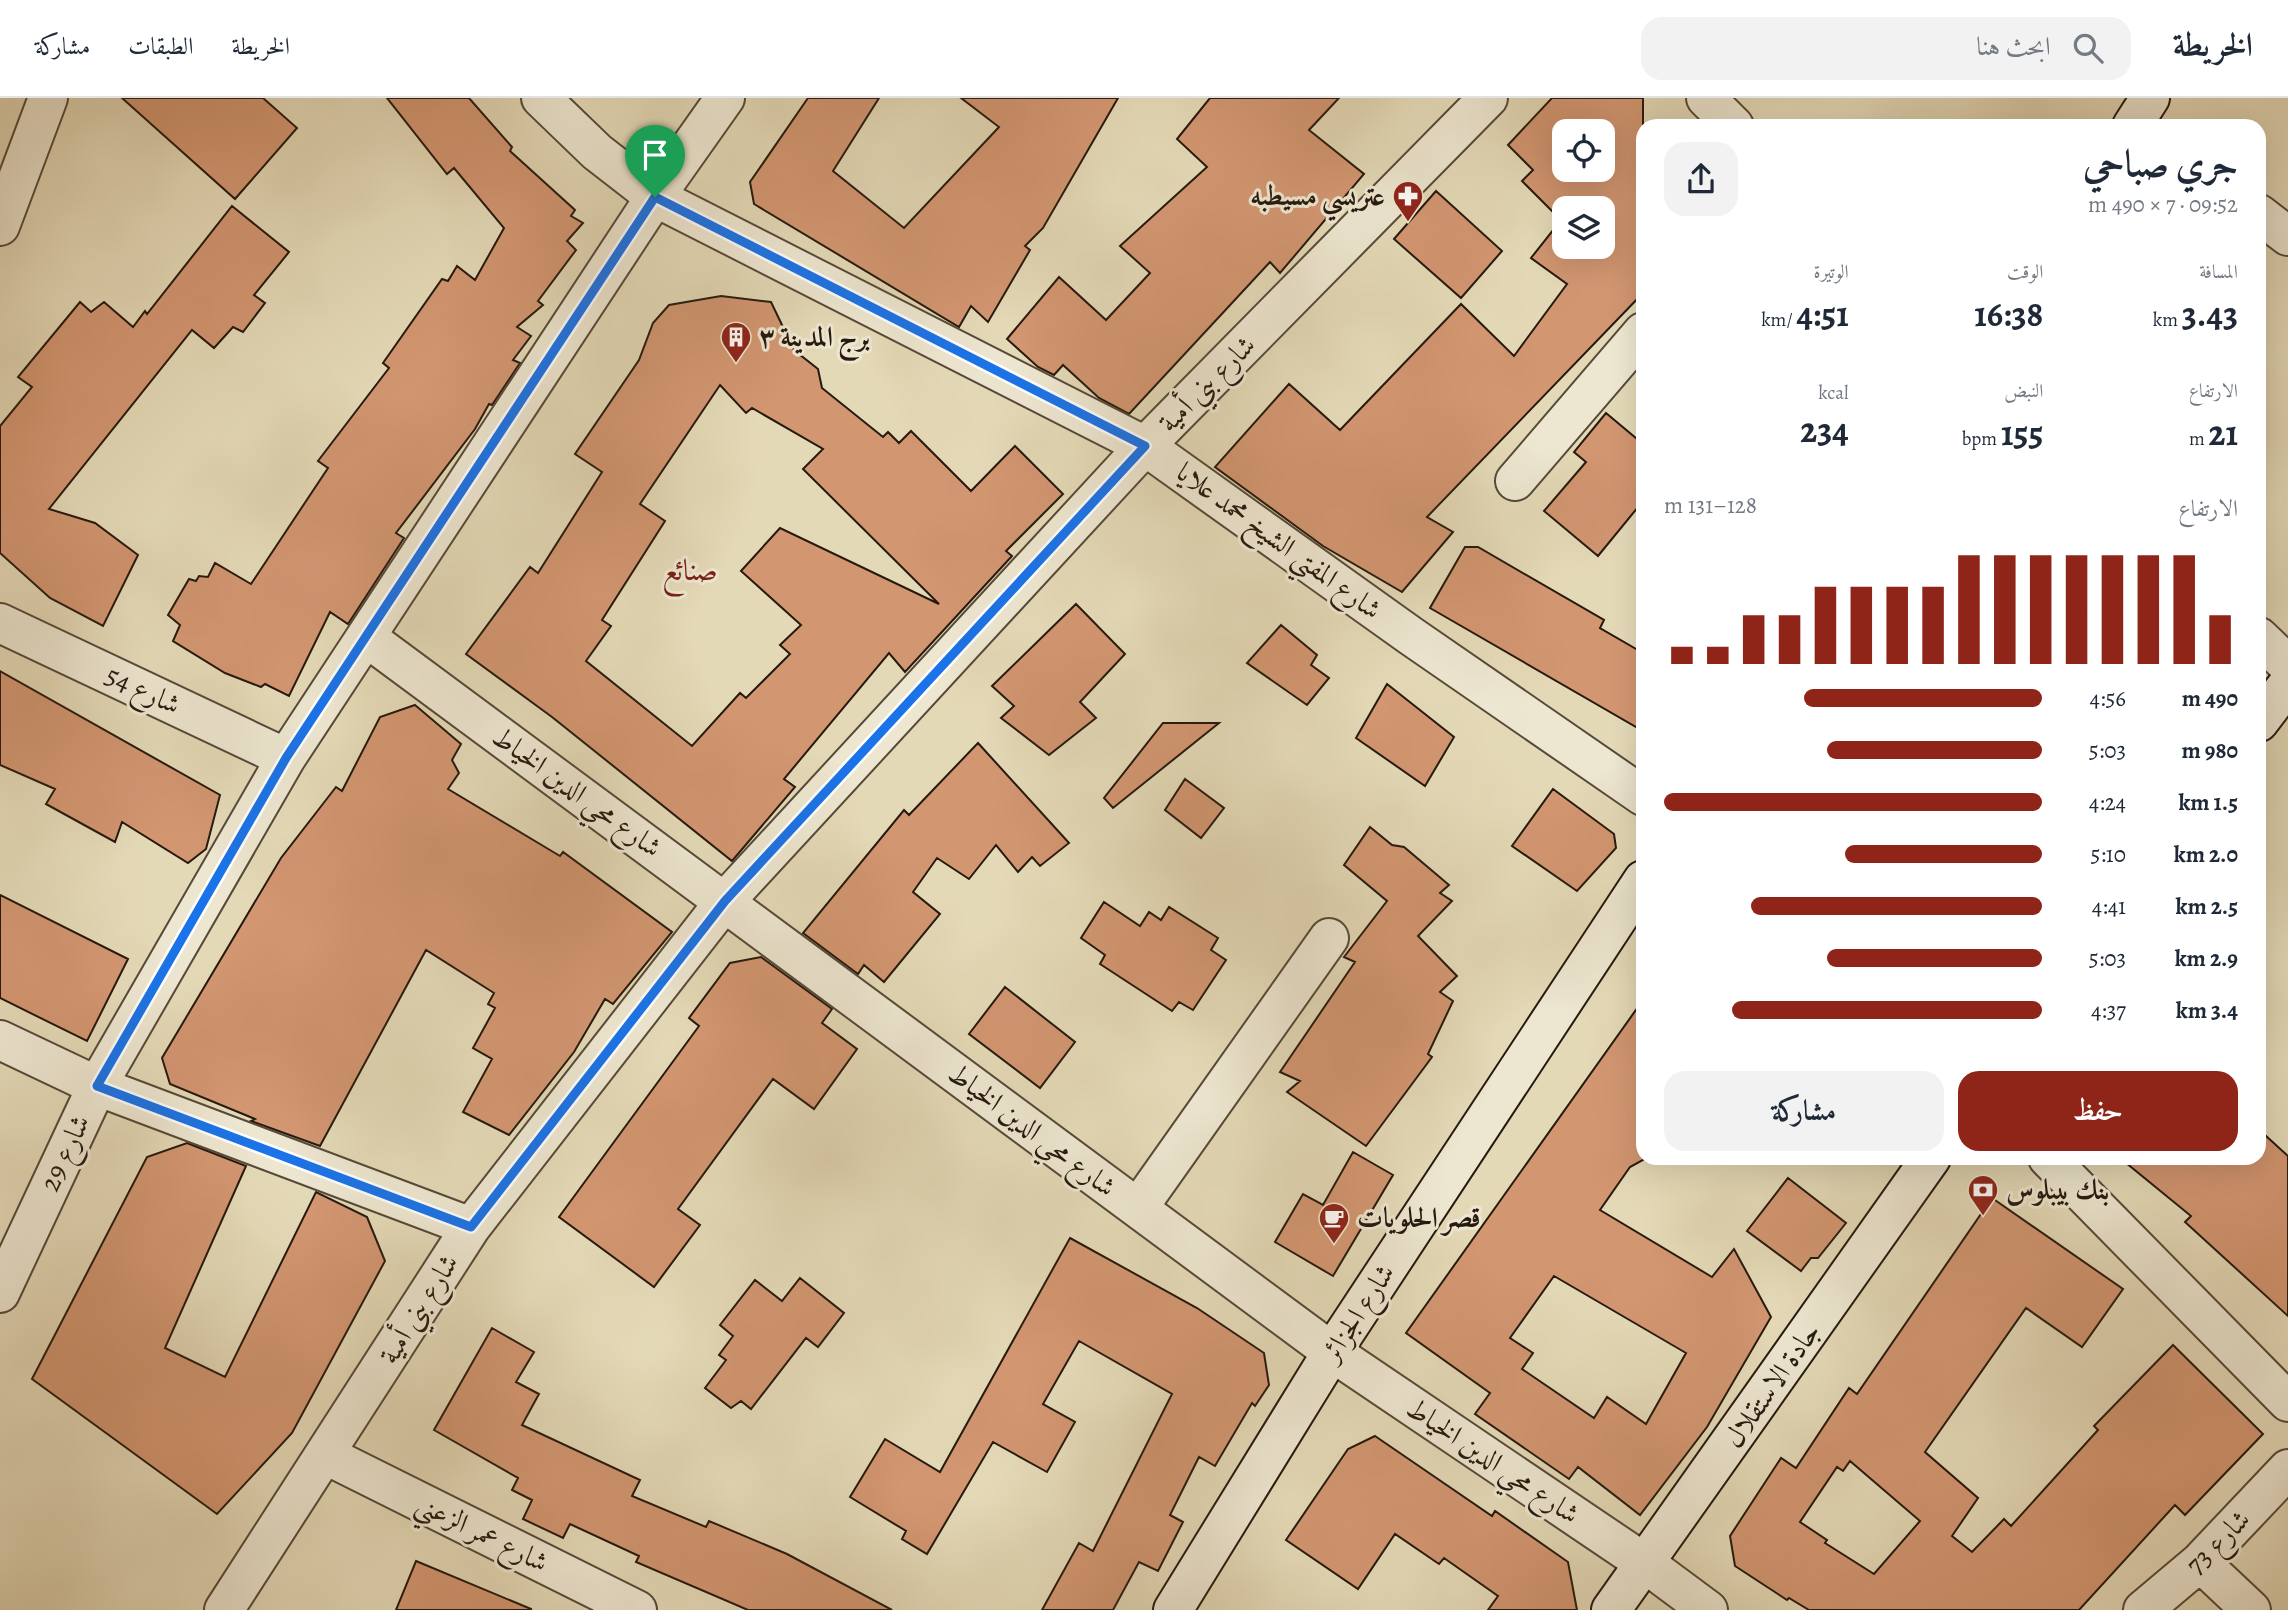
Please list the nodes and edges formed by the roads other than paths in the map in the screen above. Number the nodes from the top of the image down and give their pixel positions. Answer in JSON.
{"nodes":[{"id":1,"x":48,"y":98,"type":"edge"},
{"id":2,"x":541,"y":98,"type":"edge"},
{"id":3,"x":725,"y":98,"type":"edge"},
{"id":4,"x":1488,"y":98,"type":"edge"},
{"id":5,"x":1706,"y":98,"type":"edge"},
{"id":6,"x":1727,"y":119,"type":"edge"},
{"id":7,"x":655,"y":197,"type":"junction"},
{"id":8,"x":2266,"y":219,"type":"edge"},
{"id":9,"x":0,"y":226,"type":"edge"},
{"id":10,"x":2288,"y":236,"type":"edge"},
{"id":11,"x":1636,"y":340,"type":"edge"},
{"id":12,"x":1145,"y":446,"type":"junction"},
{"id":13,"x":1515,"y":481,"type":"dead end"},
{"id":14,"x":0,"y":623,"type":"edge"},
{"id":15,"x":366,"y":637,"type":"junction"},
{"id":16,"x":2266,"y":644,"type":"edge"},
{"id":17,"x":2288,"y":664,"type":"edge"},
{"id":18,"x":2288,"y":684,"type":"edge"},
{"id":19,"x":2266,"y":713,"type":"edge"},
{"id":20,"x":286,"y":758,"type":"junction"},
{"id":21,"x":1636,"y":791,"type":"edge"},
{"id":22,"x":1636,"y":891,"type":"edge"},
{"id":23,"x":725,"y":901,"type":"junction"},
{"id":24,"x":1329,"y":939,"type":"dead end"},
{"id":25,"x":0,"y":1040,"type":"edge"},
{"id":26,"x":97,"y":1086,"type":"junction"},
{"id":27,"x":1926,"y":1165,"type":"edge"},
{"id":28,"x":2055,"y":1165,"type":"edge"},
{"id":29,"x":1138,"y":1208,"type":"junction"},
{"id":30,"x":471,"y":1227,"type":"junction"},
{"id":31,"x":1,"y":1288,"type":"edge"},
{"id":32,"x":1332,"y":1352,"type":"junction"},
{"id":33,"x":2288,"y":1402,"type":"edge"},
{"id":34,"x":326,"y":1455,"type":"junction"},
{"id":35,"x":2288,"y":1469,"type":"edge"},
{"id":36,"x":2200,"y":1562,"type":"junction"},
{"id":37,"x":1646,"y":1564,"type":"junction"},
{"id":38,"x":224,"y":1610,"type":"edge"},
{"id":39,"x":637,"y":1610,"type":"edge"},
{"id":40,"x":1173,"y":1610,"type":"edge"},
{"id":41,"x":1612,"y":1610,"type":"edge"},
{"id":42,"x":1707,"y":1610,"type":"edge"},
{"id":43,"x":2143,"y":1610,"type":"edge"},
{"id":44,"x":2250,"y":1610,"type":"edge"}],
"edges":[{"from":1,"to":9,"type":"street"},
{"from":2,"to":7,"type":"street","name":"شارع المفتي الشيخ محمد علايا"},
{"from":3,"to":7,"type":"street","name":"شارع 29"},
{"from":4,"to":12,"type":"street","name":"شارع بني أمية"},
{"from":5,"to":6,"type":"street"},
{"from":7,"to":12,"type":"street","name":"شارع المفتي الشيخ محمد علايا"},
{"from":7,"to":15,"type":"street","name":"شارع 29"},
{"from":8,"to":10,"type":"street"},
{"from":11,"to":13,"type":"street"},
{"from":12,"to":21,"type":"street","name":"شارع المفتي الشيخ محمد علايا"},
{"from":12,"to":23,"type":"street","name":"شارع بني أمية"},
{"from":14,"to":20,"type":"street","name":"شارع 54"},
{"from":15,"to":20,"type":"street","name":"شارع 29"},
{"from":15,"to":23,"type":"street","name":"شارع محي الدين الخياط"},
{"from":16,"to":17,"type":"street"},
{"from":18,"to":19,"type":"street"},
{"from":20,"to":26,"type":"street","name":"شارع 29"},
{"from":22,"to":32,"type":"street","name":"شارع الجزائر"},
{"from":23,"to":29,"type":"street","name":"شارع محي الدين الخياط"},
{"from":23,"to":30,"type":"street","name":"شارع بني أمية"},
{"from":24,"to":29,"type":"street"},
{"from":25,"to":26,"type":"street"},
{"from":26,"to":30,"type":"street"},
{"from":26,"to":31,"type":"street","name":"شارع 29"},
{"from":27,"to":37,"type":"street","name":"جادة الاستقلال"},
{"from":28,"to":33,"type":"street"},
{"from":29,"to":32,"type":"street","name":"شارع محي الدين الخياط"},
{"from":30,"to":34,"type":"street","name":"شارع بني أمية"},
{"from":32,"to":37,"type":"street","name":"شارع محي الدين الخياط"},
{"from":32,"to":40,"type":"street","name":"شارع الجزائر"},
{"from":34,"to":38,"type":"street","name":"شارع بني أمية"},
{"from":34,"to":39,"type":"street","name":"شارع عمر الزعني"},
{"from":35,"to":36,"type":"street","name":"شارع 73"},
{"from":36,"to":43,"type":"street","name":"شارع 73"},
{"from":36,"to":44,"type":"street"},
{"from":37,"to":41,"type":"street","name":"جادة الاستقلال"},
{"from":37,"to":42,"type":"street","name":"شارع محي الدين الخياط"}]}
